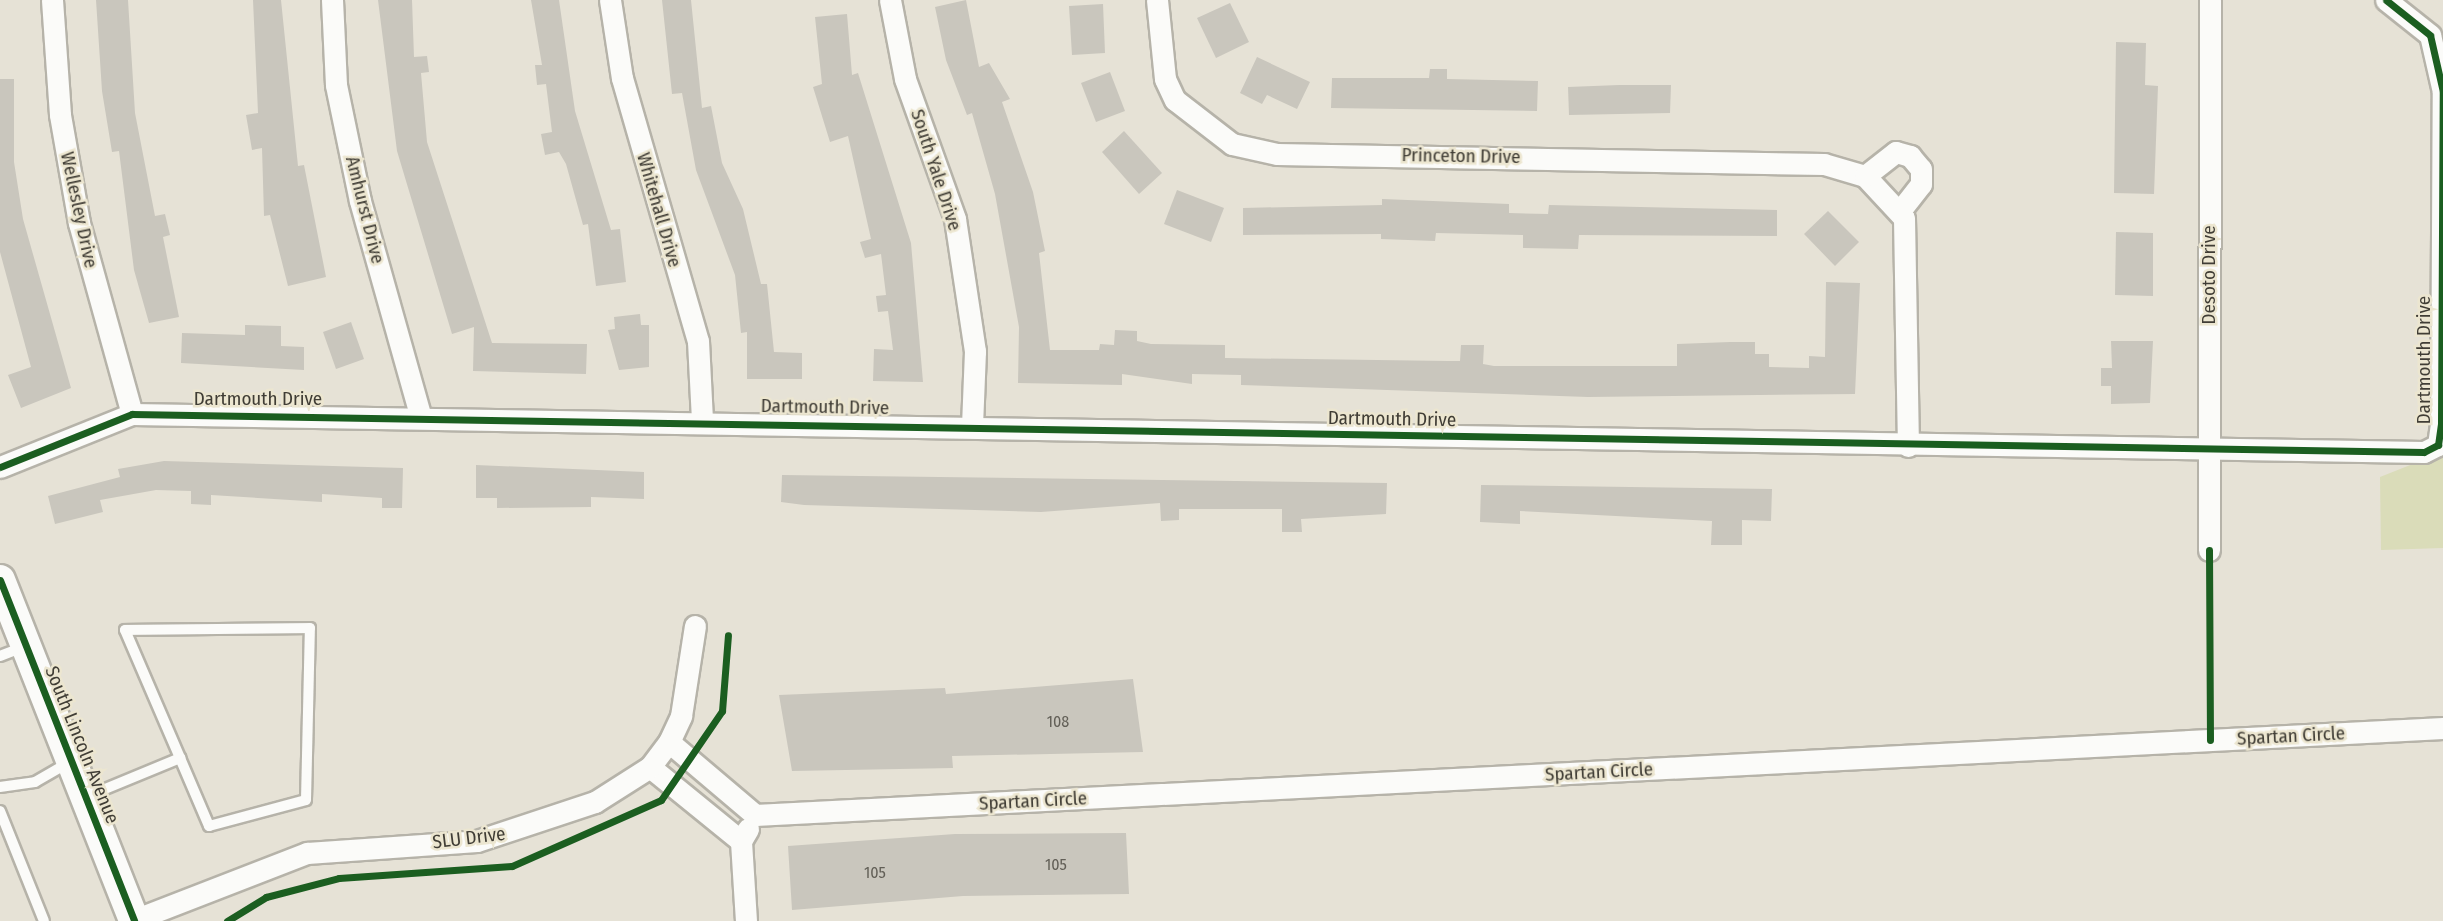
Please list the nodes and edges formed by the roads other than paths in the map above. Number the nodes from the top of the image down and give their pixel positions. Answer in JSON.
{"nodes":[{"id":1,"x":52,"y":0,"type":"edge"},
{"id":2,"x":332,"y":0,"type":"edge"},
{"id":3,"x":610,"y":0,"type":"edge"},
{"id":4,"x":890,"y":0,"type":"edge"},
{"id":5,"x":1157,"y":0,"type":"edge"},
{"id":6,"x":2210,"y":0,"type":"edge"},
{"id":7,"x":2386,"y":0,"type":"edge"},
{"id":8,"x":2436,"y":33,"type":"edge"},
{"id":9,"x":2443,"y":92,"type":"edge"},
{"id":10,"x":1865,"y":176,"type":"junction"},
{"id":11,"x":1900,"y":211,"type":"junction"},
{"id":12,"x":132,"y":414,"type":"junction"},
{"id":13,"x":420,"y":415,"type":"junction"},
{"id":14,"x":702,"y":421,"type":"junction"},
{"id":15,"x":972,"y":426,"type":"junction"},
{"id":16,"x":1908,"y":446,"type":"junction"},
{"id":17,"x":2209,"y":452,"type":"junction"},
{"id":18,"x":0,"y":467,"type":"edge"},
{"id":19,"x":2209,"y":550,"type":"dead end"},
{"id":20,"x":0,"y":580,"type":"edge"},
{"id":21,"x":695,"y":626,"type":"dead end"},
{"id":22,"x":13,"y":651,"type":"edge"},
{"id":23,"x":2443,"y":728,"type":"edge"},
{"id":24,"x":669,"y":741,"type":"junction"},
{"id":25,"x":180,"y":758,"type":"junction"},
{"id":26,"x":71,"y":761,"type":"junction"},
{"id":27,"x":650,"y":767,"type":"junction"},
{"id":28,"x":0,"y":786,"type":"edge"},
{"id":29,"x":86,"y":797,"type":"junction"},
{"id":30,"x":0,"y":811,"type":"edge"},
{"id":31,"x":755,"y":815,"type":"junction"},
{"id":32,"x":741,"y":841,"type":"junction"},
{"id":33,"x":130,"y":918,"type":"edge"},
{"id":34,"x":44,"y":921,"type":"edge"},
{"id":35,"x":746,"y":921,"type":"edge"}],
"edges":[{"from":1,"to":12,"type":"street","name":"Wellesley Drive"},
{"from":2,"to":13,"type":"street","name":"Amhurst Drive"},
{"from":3,"to":14,"type":"street","name":"Whitehall Drive"},
{"from":4,"to":15,"type":"street","name":"South Yale Drive"},
{"from":5,"to":10,"type":"street","name":"Princeton Drive"},
{"from":6,"to":17,"type":"street","name":"Desoto Drive"},
{"from":7,"to":8,"type":"street","name":"Dartmouth Drive"},
{"from":8,"to":9,"type":"street","name":"Dartmouth Drive"},
{"from":9,"to":17,"type":"street","name":"Dartmouth Drive"},
{"from":10,"to":11,"type":"street","name":"Princeton Drive"},
{"from":10,"to":11,"type":"street"},
{"from":11,"to":16,"type":"street"},
{"from":12,"to":13,"type":"street","name":"Dartmouth Drive"},
{"from":12,"to":18,"type":"street","name":"Dartmouth Drive"},
{"from":13,"to":14,"type":"street","name":"Dartmouth Drive"},
{"from":14,"to":15,"type":"street","name":"Dartmouth Drive"},
{"from":15,"to":16,"type":"street","name":"Dartmouth Drive"},
{"from":16,"to":17,"type":"street","name":"Dartmouth Drive"},
{"from":17,"to":19,"type":"street","name":"Desoto Drive"},
{"from":20,"to":22,"type":"main road","name":"South Lincoln Avenue"},
{"from":21,"to":24,"type":"street","name":"SLU Drive"},
{"from":22,"to":26,"type":"main road","name":"South Lincoln Avenue"},
{"from":23,"to":31,"type":"street","name":"Spartan Circle"},
{"from":24,"to":27,"type":"street","name":"SLU Drive"},
{"from":24,"to":31,"type":"street"},
{"from":25,"to":25,"type":"lane"},
{"from":25,"to":29,"type":"lane"},
{"from":26,"to":28,"type":"lane"},
{"from":26,"to":29,"type":"main road","name":"South Lincoln Avenue"},
{"from":27,"to":32,"type":"street"},
{"from":27,"to":33,"type":"street","name":"SLU Drive"},
{"from":29,"to":33,"type":"main road","name":"South Lincoln Avenue"},
{"from":30,"to":34,"type":"lane"},
{"from":31,"to":32,"type":"street"},
{"from":32,"to":35,"type":"street"}]}
